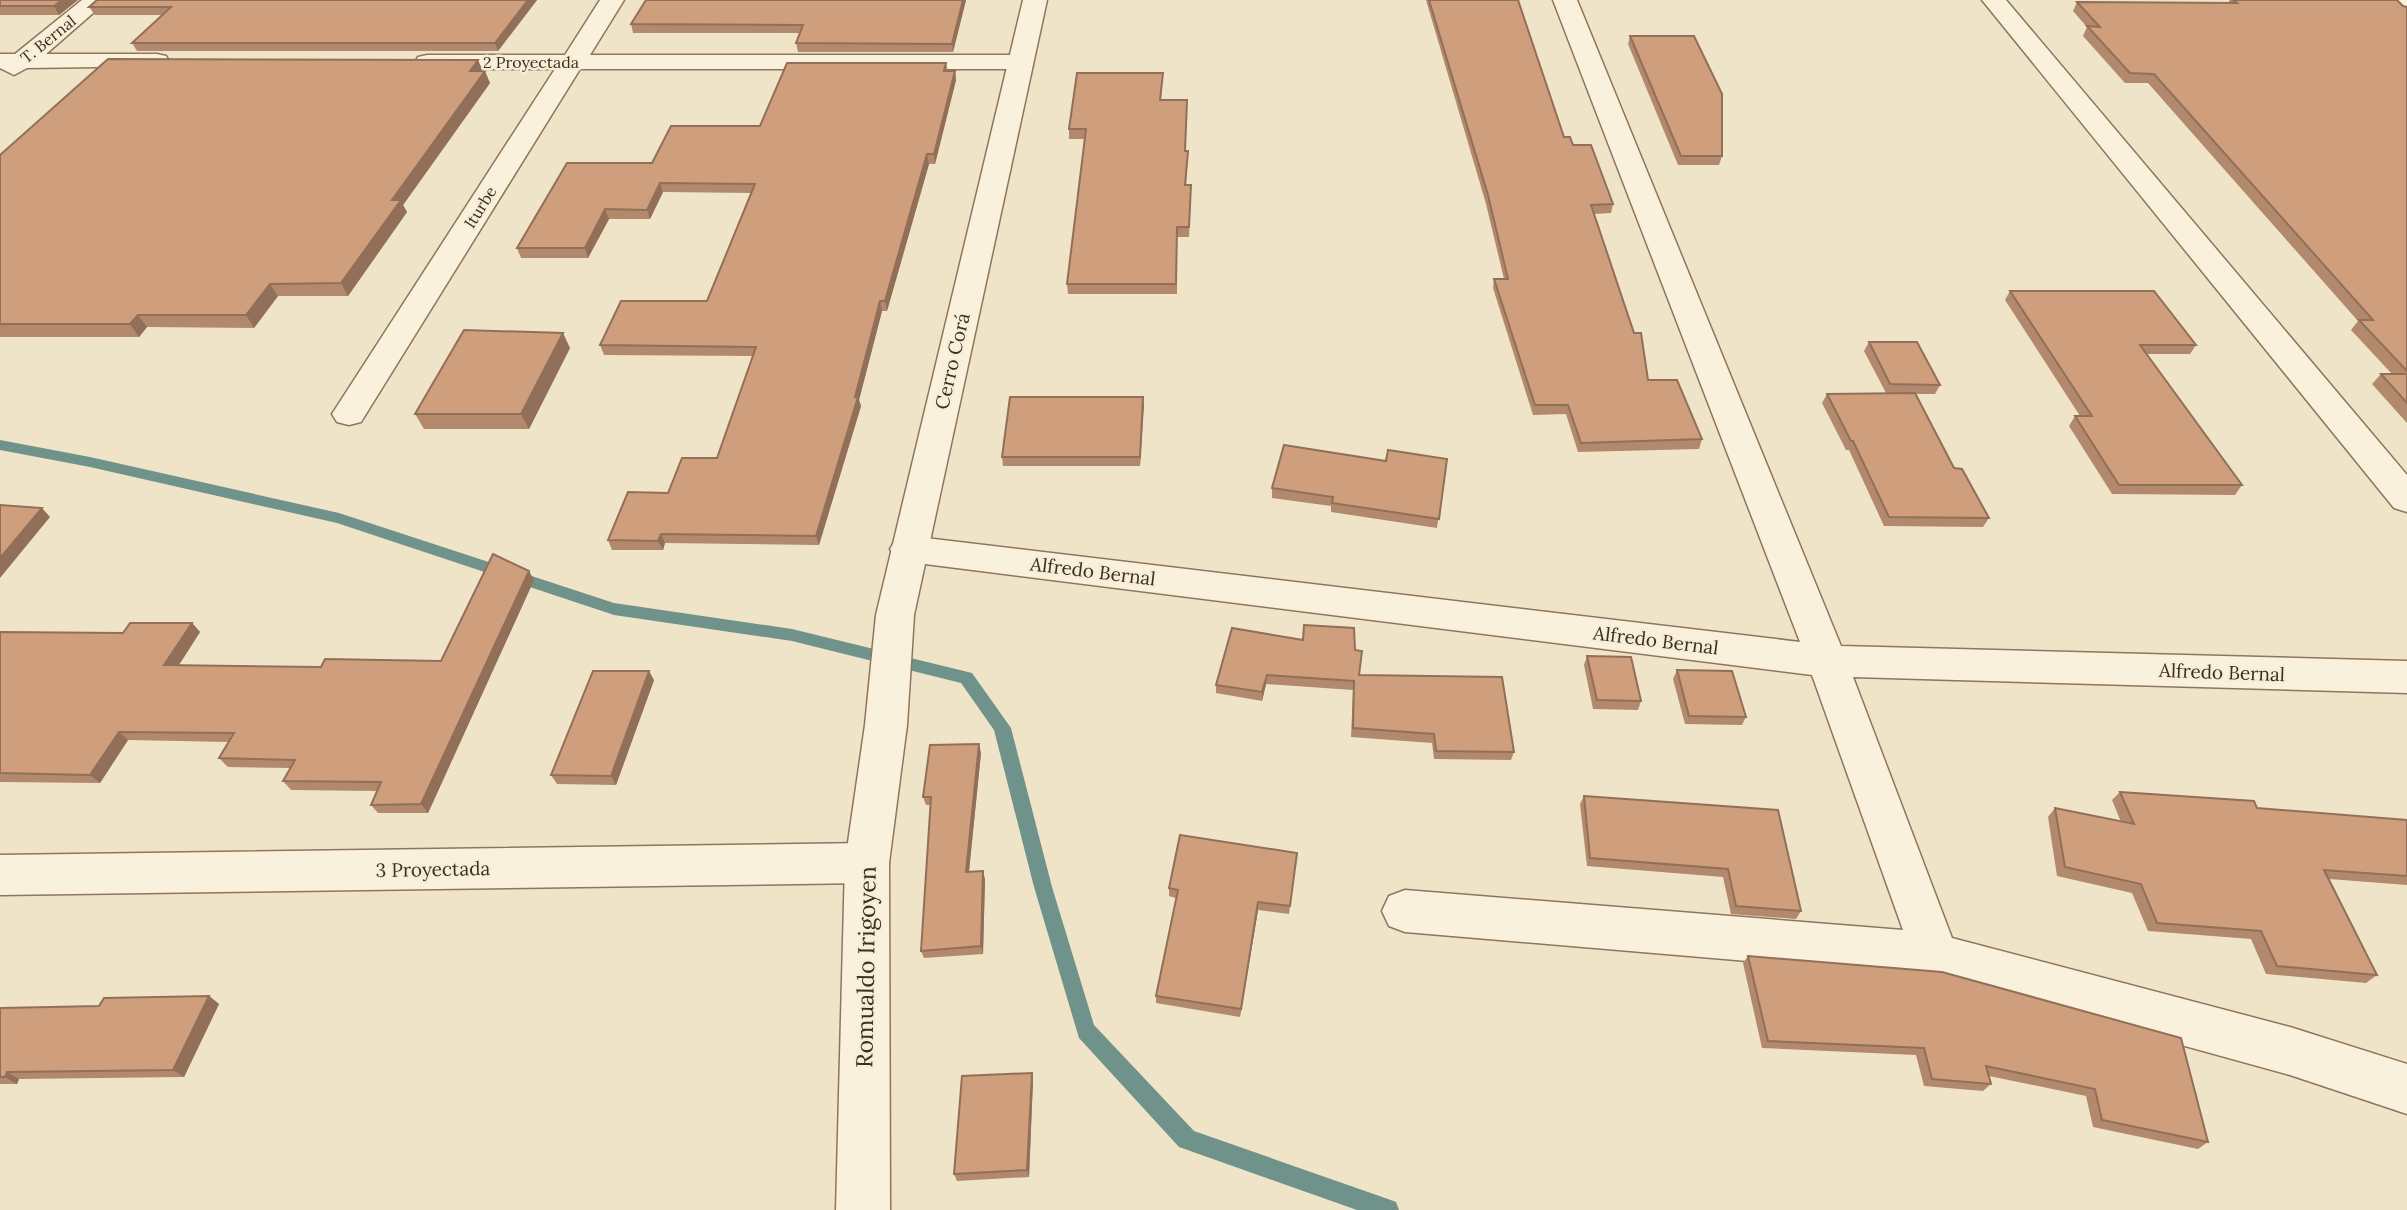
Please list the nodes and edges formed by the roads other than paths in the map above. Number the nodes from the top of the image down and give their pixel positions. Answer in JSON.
{"nodes":[{"id":1,"x":96,"y":0,"type":"edge"},
{"id":2,"x":612,"y":0,"type":"edge"},
{"id":3,"x":1035,"y":0,"type":"edge"},
{"id":4,"x":1565,"y":0,"type":"edge"},
{"id":5,"x":1994,"y":0,"type":"edge"},
{"id":6,"x":2397,"y":0,"type":"edge"},
{"id":7,"x":2407,"y":8,"type":"edge"},
{"id":8,"x":11,"y":61,"type":"edge"},
{"id":9,"x":186,"y":62,"type":"edge"},
{"id":10,"x":407,"y":62,"type":"edge"},
{"id":11,"x":1020,"y":62,"type":"junction"},
{"id":12,"x":572,"y":63,"type":"junction"},
{"id":13,"x":0,"y":79,"type":"edge"},
{"id":14,"x":349,"y":414,"type":"dead end"},
{"id":15,"x":2407,"y":499,"type":"edge"},
{"id":16,"x":909,"y":549,"type":"junction"},
{"id":17,"x":1827,"y":661,"type":"junction"},
{"id":18,"x":2407,"y":677,"type":"edge"},
{"id":19,"x":886,"y":725,"type":"joint"},
{"id":20,"x":867,"y":863,"type":"junction"},
{"id":21,"x":0,"y":875,"type":"edge"},
{"id":22,"x":1405,"y":911,"type":"dead end"},
{"id":23,"x":1935,"y":955,"type":"junction"},
{"id":24,"x":2407,"y":1089,"type":"edge"},
{"id":25,"x":863,"y":1210,"type":"edge"}],
"edges":[{"from":1,"to":8,"type":"street","name":"T. Bernal"},
{"from":2,"to":12,"type":"street","name":"Iturbe"},
{"from":3,"to":11,"type":"street","name":"Cerro Corá"},
{"from":4,"to":17,"type":"street"},
{"from":5,"to":15,"type":"street"},
{"from":6,"to":7,"type":"street"},
{"from":8,"to":9,"type":"street"},
{"from":8,"to":13,"type":"street","name":"T. Bernal"},
{"from":10,"to":12,"type":"street","name":"2 Proyectada"},
{"from":11,"to":12,"type":"street","name":"2 Proyectada"},
{"from":11,"to":16,"type":"street","name":"Cerro Corá"},
{"from":12,"to":14,"type":"street","name":"Iturbe"},
{"from":16,"to":17,"type":"street","name":"Alfredo Bernal"},
{"from":16,"to":19,"type":"street","name":"Cerro Corá"},
{"from":17,"to":18,"type":"street","name":"Alfredo Bernal"},
{"from":17,"to":23,"type":"street"},
{"from":19,"to":20,"type":"street","name":"Romualdo Irigoyen"},
{"from":20,"to":21,"type":"street","name":"3 Proyectada"},
{"from":20,"to":25,"type":"street","name":"Romualdo Irigoyen"},
{"from":22,"to":23,"type":"street"},
{"from":23,"to":24,"type":"street"}]}
